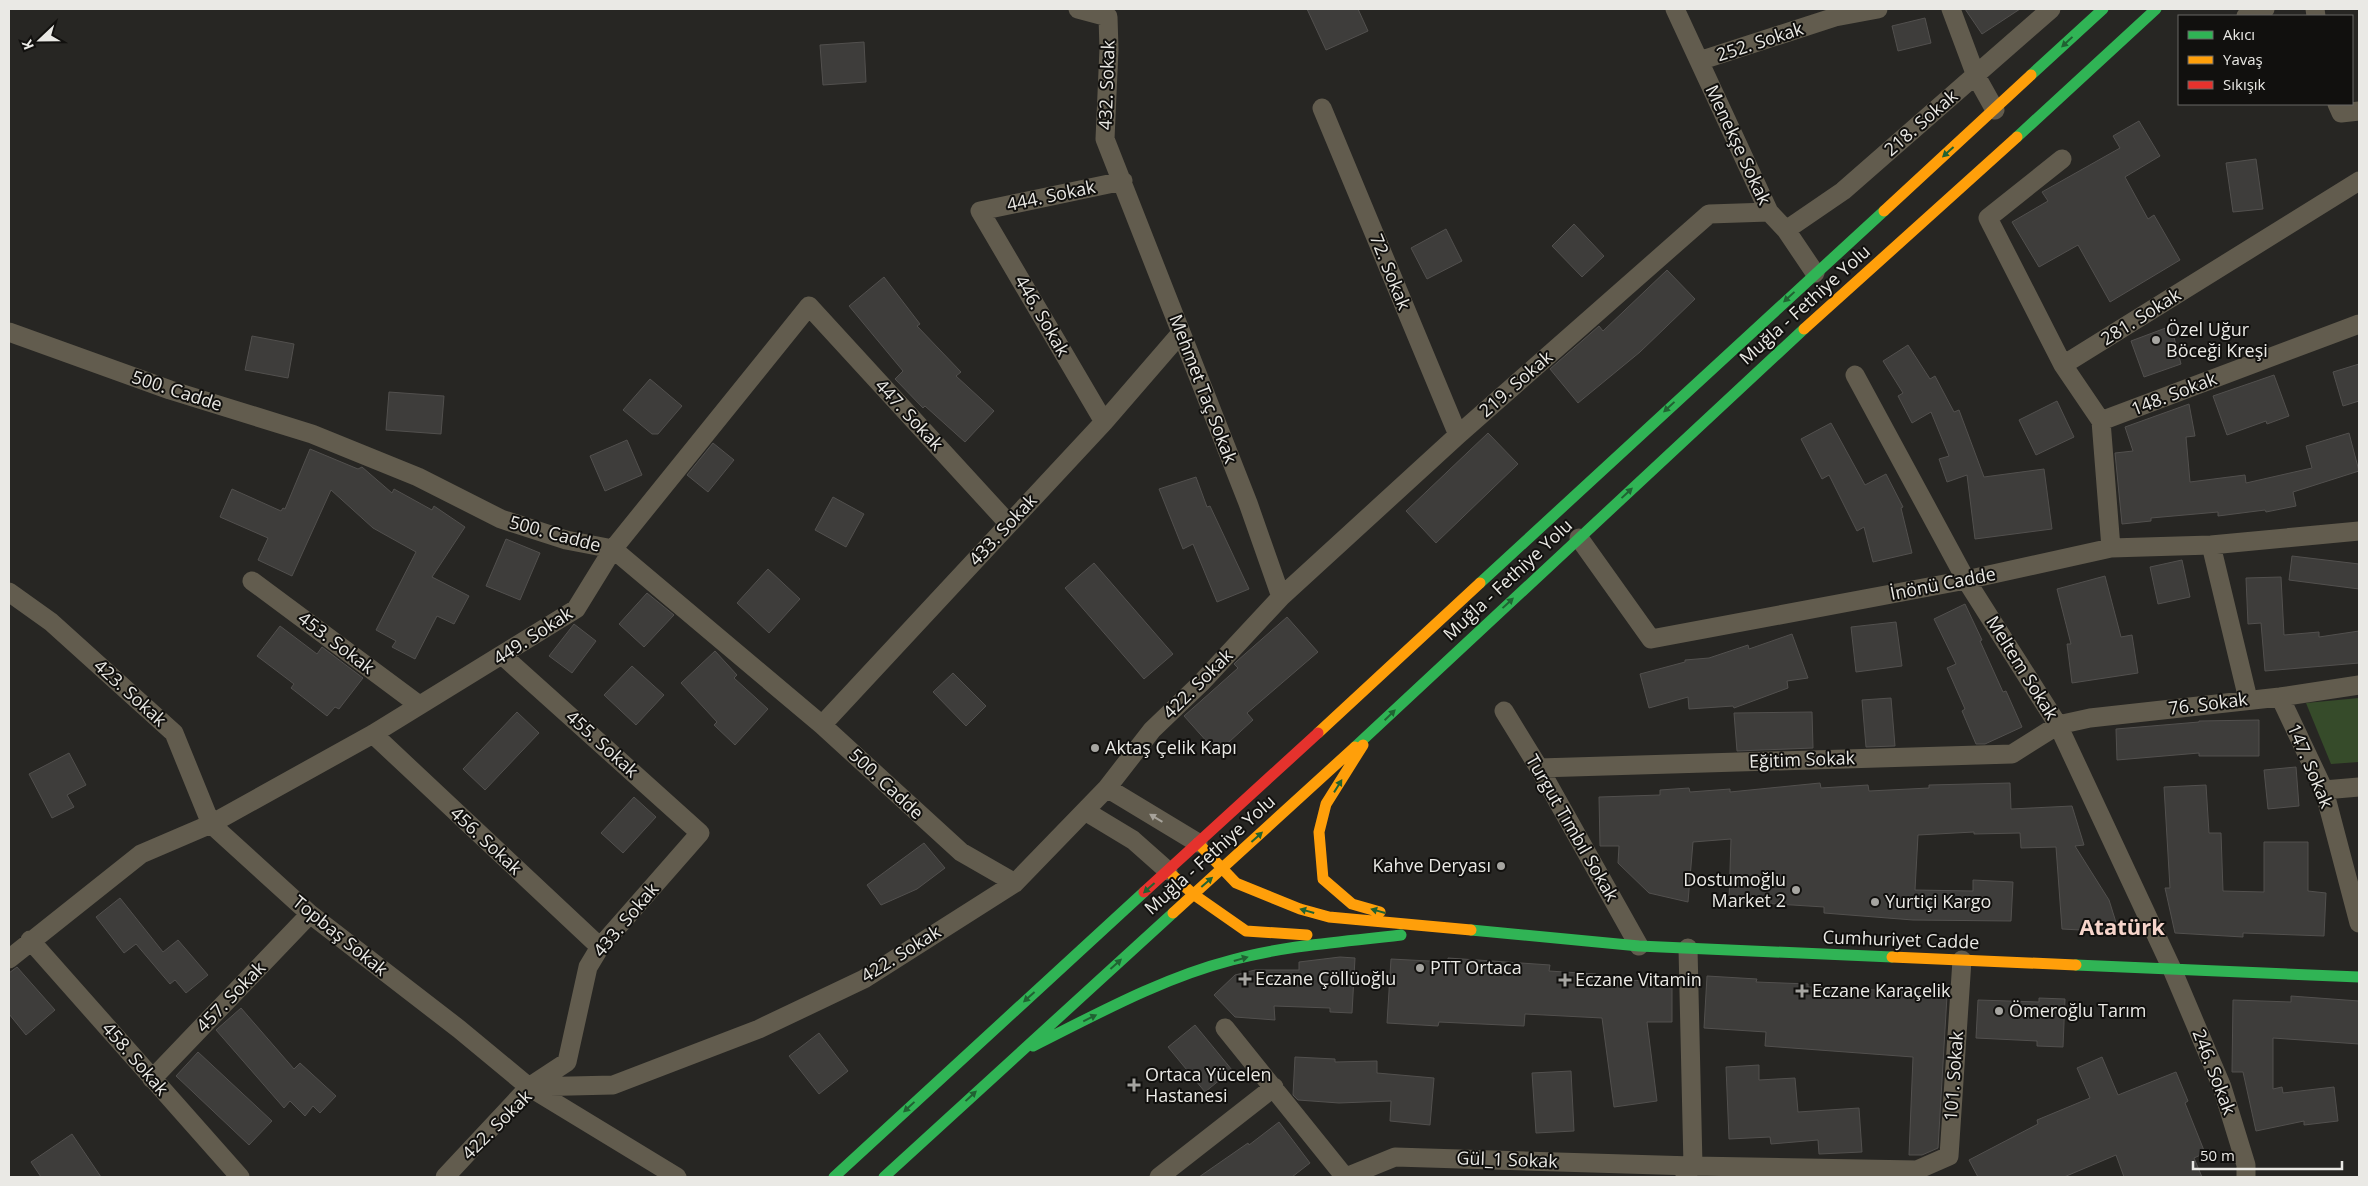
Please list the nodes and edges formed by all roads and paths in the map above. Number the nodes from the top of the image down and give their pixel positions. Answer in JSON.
{"nodes":[{"id":1,"x":1078,"y":9,"type":"edge"},
{"id":2,"x":1675,"y":9,"type":"edge"},
{"id":3,"x":1878,"y":9,"type":"edge"},
{"id":4,"x":1951,"y":9,"type":"edge"},
{"id":5,"x":2051,"y":9,"type":"edge"},
{"id":6,"x":2103,"y":9,"type":"edge"},
{"id":7,"x":2156,"y":9,"type":"edge"},
{"id":8,"x":2265,"y":9,"type":"edge"},
{"id":9,"x":1832,"y":13,"type":"edge"},
{"id":10,"x":2249,"y":15,"type":"edge"},
{"id":11,"x":1700,"y":61,"type":"junction"},
{"id":12,"x":1976,"y":76,"type":"junction"},
{"id":13,"x":2337,"y":105,"type":"edge"},
{"id":14,"x":1322,"y":108,"type":"dead end"},
{"id":15,"x":1995,"y":110,"type":"junction"},
{"id":16,"x":2359,"y":111,"type":"edge"},
{"id":17,"x":2062,"y":159,"type":"dead end"},
{"id":18,"x":1123,"y":181,"type":"junction"},
{"id":19,"x":2359,"y":181,"type":"edge"},
{"id":20,"x":980,"y":210,"type":"joint"},
{"id":21,"x":1769,"y":212,"type":"junction"},
{"id":22,"x":1786,"y":230,"type":"junction"},
{"id":23,"x":1815,"y":273,"type":"junction"},
{"id":24,"x":809,"y":306,"type":"joint"},
{"id":25,"x":2359,"y":324,"type":"edge"},
{"id":26,"x":9,"y":332,"type":"edge"},
{"id":27,"x":1181,"y":333,"type":"junction"},
{"id":28,"x":2064,"y":365,"type":"junction"},
{"id":29,"x":1855,"y":375,"type":"dead end"},
{"id":30,"x":2101,"y":421,"type":"junction"},
{"id":31,"x":1104,"y":422,"type":"junction"},
{"id":32,"x":1458,"y":435,"type":"junction"},
{"id":33,"x":1009,"y":524,"type":"junction"},
{"id":34,"x":2359,"y":531,"type":"edge"},
{"id":35,"x":1579,"y":538,"type":"junction"},
{"id":36,"x":2211,"y":545,"type":"junction"},
{"id":37,"x":2111,"y":548,"type":"junction"},
{"id":38,"x":613,"y":549,"type":"junction"},
{"id":39,"x":1966,"y":580,"type":"junction"},
{"id":40,"x":252,"y":581,"type":"dead end"},
{"id":41,"x":9,"y":592,"type":"edge"},
{"id":42,"x":1281,"y":597,"type":"junction"},
{"id":43,"x":503,"y":656,"type":"junction"},
{"id":44,"x":2359,"y":685,"type":"edge"},
{"id":45,"x":2280,"y":697,"type":"junction"},
{"id":46,"x":2248,"y":699,"type":"junction"},
{"id":47,"x":419,"y":705,"type":"junction"},
{"id":48,"x":1504,"y":711,"type":"dead end"},
{"id":49,"x":822,"y":725,"type":"junction"},
{"id":50,"x":2058,"y":725,"type":"junction"},
{"id":51,"x":1371,"y":732,"type":"junction"},
{"id":52,"x":373,"y":734,"type":"junction"},
{"id":53,"x":1539,"y":768,"type":"junction"},
{"id":54,"x":2359,"y":787,"type":"edge"},
{"id":55,"x":1107,"y":788,"type":"junction"},
{"id":56,"x":2324,"y":790,"type":"junction"},
{"id":57,"x":1085,"y":811,"type":"junction"},
{"id":58,"x":211,"y":824,"type":"junction"},
{"id":59,"x":700,"y":833,"type":"joint"},
{"id":60,"x":1198,"y":843,"type":"junction"},
{"id":61,"x":1221,"y":869,"type":"junction"},
{"id":62,"x":1168,"y":871,"type":"junction"},
{"id":63,"x":1015,"y":883,"type":"junction"},
{"id":64,"x":1193,"y":894,"type":"junction"},
{"id":65,"x":310,"y":914,"type":"junction"},
{"id":66,"x":2359,"y":923,"type":"edge"},
{"id":67,"x":1441,"y":929,"type":"junction"},
{"id":68,"x":30,"y":940,"type":"junction"},
{"id":69,"x":1355,"y":941,"type":"junction"},
{"id":70,"x":1639,"y":946,"type":"junction"},
{"id":71,"x":600,"y":948,"type":"junction"},
{"id":72,"x":1688,"y":948,"type":"junction"},
{"id":73,"x":9,"y":958,"type":"edge"},
{"id":74,"x":1962,"y":960,"type":"junction"},
{"id":75,"x":2172,"y":969,"type":"junction"},
{"id":76,"x":2359,"y":977,"type":"edge"},
{"id":77,"x":1225,"y":1028,"type":"dead end"},
{"id":78,"x":1015,"y":1055,"type":"junction"},
{"id":79,"x":152,"y":1079,"type":"junction"},
{"id":80,"x":529,"y":1087,"type":"junction"},
{"id":81,"x":1274,"y":1087,"type":"junction"},
{"id":82,"x":1918,"y":1170,"type":"joint"},
{"id":83,"x":1689,"y":1172,"type":"edge"},
{"id":84,"x":240,"y":1177,"type":"edge"},
{"id":85,"x":445,"y":1177,"type":"edge"},
{"id":86,"x":677,"y":1177,"type":"edge"},
{"id":87,"x":834,"y":1177,"type":"edge"},
{"id":88,"x":884,"y":1177,"type":"edge"},
{"id":89,"x":1159,"y":1177,"type":"edge"},
{"id":90,"x":1345,"y":1177,"type":"edge"},
{"id":91,"x":2246,"y":1177,"type":"edge"}],
"edges":[{"from":1,"to":18,"type":"street","name":"432. Sokak"},
{"from":2,"to":11,"type":"street","name":"Menekşe Sokak"},
{"from":3,"to":9,"type":"street","name":"252. Sokak"},
{"from":4,"to":12,"type":"street"},
{"from":5,"to":12,"type":"street","name":"218. Sokak"},
{"from":6,"to":15,"type":"main road","name":"Muğla - Fethiye Yolu","one_way":true},
{"from":35,"to":7,"type":"main road","name":"Muğla - Fethiye Yolu","one_way":true},
{"from":8,"to":10,"type":"street"},
{"from":9,"to":11,"type":"street","name":"252. Sokak"},
{"from":11,"to":21,"type":"street","name":"Menekşe Sokak"},
{"from":12,"to":15,"type":"street"},
{"from":12,"to":22,"type":"street","name":"218. Sokak"},
{"from":13,"to":16,"type":"street"},
{"from":14,"to":32,"type":"street","name":"72. Sokak"},
{"from":15,"to":23,"type":"main road","name":"Muğla - Fethiye Yolu","one_way":true},
{"from":17,"to":28,"type":"street"},
{"from":18,"to":20,"type":"street","name":"444. Sokak"},
{"from":18,"to":27,"type":"street","name":"Mehmet Taç Sokak"},
{"from":19,"to":28,"type":"street","name":"281. Sokak"},
{"from":20,"to":31,"type":"street","name":"446. Sokak"},
{"from":21,"to":22,"type":"street","name":"Menekşe Sokak"},
{"from":21,"to":32,"type":"street","name":"219. Sokak"},
{"from":22,"to":23,"type":"street","name":"Menekşe Sokak"},
{"from":23,"to":60,"type":"main road","name":"Muğla - Fethiye Yolu","one_way":true},
{"from":24,"to":33,"type":"street","name":"447. Sokak"},
{"from":24,"to":38,"type":"street","name":"449. Sokak"},
{"from":25,"to":30,"type":"street","name":"148. Sokak"},
{"from":26,"to":38,"type":"street","name":"500. Cadde"},
{"from":27,"to":31,"type":"street","name":"433. Sokak"},
{"from":27,"to":42,"type":"street","name":"Mehmet Taç Sokak"},
{"from":28,"to":30,"type":"street"},
{"from":29,"to":39,"type":"street","name":"Meltem Sokak"},
{"from":30,"to":37,"type":"street"},
{"from":31,"to":33,"type":"street","name":"433. Sokak"},
{"from":32,"to":42,"type":"street","name":"219. Sokak"},
{"from":33,"to":49,"type":"street","name":"433. Sokak"},
{"from":34,"to":36,"type":"street","name":"İnönü Cadde"},
{"from":35,"to":39,"type":"street","name":"İnönü Cadde"},
{"from":51,"to":35,"type":"main road","name":"Muğla - Fethiye Yolu","one_way":true},
{"from":36,"to":37,"type":"street","name":"İnönü Cadde"},
{"from":36,"to":46,"type":"street"},
{"from":37,"to":39,"type":"street","name":"İnönü Cadde"},
{"from":38,"to":43,"type":"street","name":"449. Sokak"},
{"from":38,"to":49,"type":"street","name":"500. Cadde"},
{"from":39,"to":50,"type":"street","name":"Meltem Sokak"},
{"from":40,"to":47,"type":"street","name":"453. Sokak"},
{"from":41,"to":58,"type":"street","name":"423. Sokak"},
{"from":42,"to":55,"type":"street","name":"422. Sokak"},
{"from":43,"to":47,"type":"street","name":"449. Sokak"},
{"from":43,"to":59,"type":"street","name":"455. Sokak"},
{"from":44,"to":45,"type":"street","name":"76. Sokak"},
{"from":45,"to":46,"type":"street","name":"76. Sokak"},
{"from":45,"to":56,"type":"street","name":"147. Sokak"},
{"from":46,"to":50,"type":"street","name":"76. Sokak"},
{"from":47,"to":52,"type":"street","name":"449. Sokak"},
{"from":48,"to":53,"type":"street","name":"Turgut Tımbıl Sokak"},
{"from":49,"to":63,"type":"street","name":"500. Cadde"},
{"from":50,"to":53,"type":"street","name":"Eğitim Sokak"},
{"from":50,"to":75,"type":"street","name":"Meltem Sokak"},
{"from":61,"to":51,"type":"main road","name":"Muğla - Fethiye Yolu","one_way":true},
{"from":67,"to":51,"type":"main road","one_way":true},
{"from":52,"to":58,"type":"street","name":"449. Sokak"},
{"from":52,"to":71,"type":"street","name":"456. Sokak"},
{"from":53,"to":70,"type":"street","name":"Turgut Tımbıl Sokak"},
{"from":54,"to":56,"type":"street"},
{"from":55,"to":57,"type":"street","name":"422. Sokak"},
{"from":60,"to":55,"type":"street","one_way":true},
{"from":56,"to":66,"type":"street","name":"147. Sokak"},
{"from":57,"to":62,"type":"street"},
{"from":57,"to":63,"type":"street","name":"422. Sokak"},
{"from":58,"to":65,"type":"street","name":"Topbaş Sokak"},
{"from":58,"to":68,"type":"street"},
{"from":59,"to":71,"type":"street","name":"433. Sokak"},
{"from":60,"to":61,"type":"main road"},
{"from":60,"to":62,"type":"main road","name":"Muğla - Fethiye Yolu"},
{"from":64,"to":61,"type":"main road","name":"Muğla - Fethiye Yolu","one_way":true},
{"from":67,"to":61,"type":"main road","one_way":true},
{"from":62,"to":64,"type":"main road"},
{"from":62,"to":87,"type":"main road","name":"Muğla - Fethiye Yolu","one_way":true},
{"from":63,"to":80,"type":"street","name":"422. Sokak"},
{"from":64,"to":69,"type":"main road"},
{"from":78,"to":64,"type":"main road","name":"Muğla - Fethiye Yolu","one_way":true},
{"from":65,"to":79,"type":"street","name":"457. Sokak"},
{"from":65,"to":80,"type":"street","name":"Topbaş Sokak"},
{"from":67,"to":69,"type":"main road"},
{"from":67,"to":70,"type":"main road","name":"Cumhuriyet Cadde"},
{"from":68,"to":73,"type":"street"},
{"from":68,"to":79,"type":"street","name":"458. Sokak"},
{"from":78,"to":69,"type":"main road","one_way":true},
{"from":70,"to":72,"type":"main road","name":"Cumhuriyet Cadde"},
{"from":71,"to":80,"type":"street","name":"433. Sokak"},
{"from":72,"to":74,"type":"main road","name":"Cumhuriyet Cadde"},
{"from":72,"to":83,"type":"street"},
{"from":74,"to":75,"type":"main road","name":"Cumhuriyet Cadde"},
{"from":74,"to":82,"type":"street","name":"101. Sokak"},
{"from":75,"to":76,"type":"main road","name":"Cumhuriyet Cadde"},
{"from":75,"to":91,"type":"street","name":"246. Sokak"},
{"from":77,"to":81,"type":"street"},
{"from":88,"to":78,"type":"main road","name":"Muğla - Fethiye Yolu","one_way":true},
{"from":79,"to":84,"type":"street","name":"458. Sokak"},
{"from":80,"to":85,"type":"street","name":"422. Sokak"},
{"from":80,"to":86,"type":"street","name":"Topbaş Sokak"},
{"from":81,"to":89,"type":"street"},
{"from":81,"to":90,"type":"street"},
{"from":82,"to":83,"type":"street","name":"Gül_1 Sokak"},
{"from":83,"to":90,"type":"street","name":"Gül_1 Sokak"}]}
